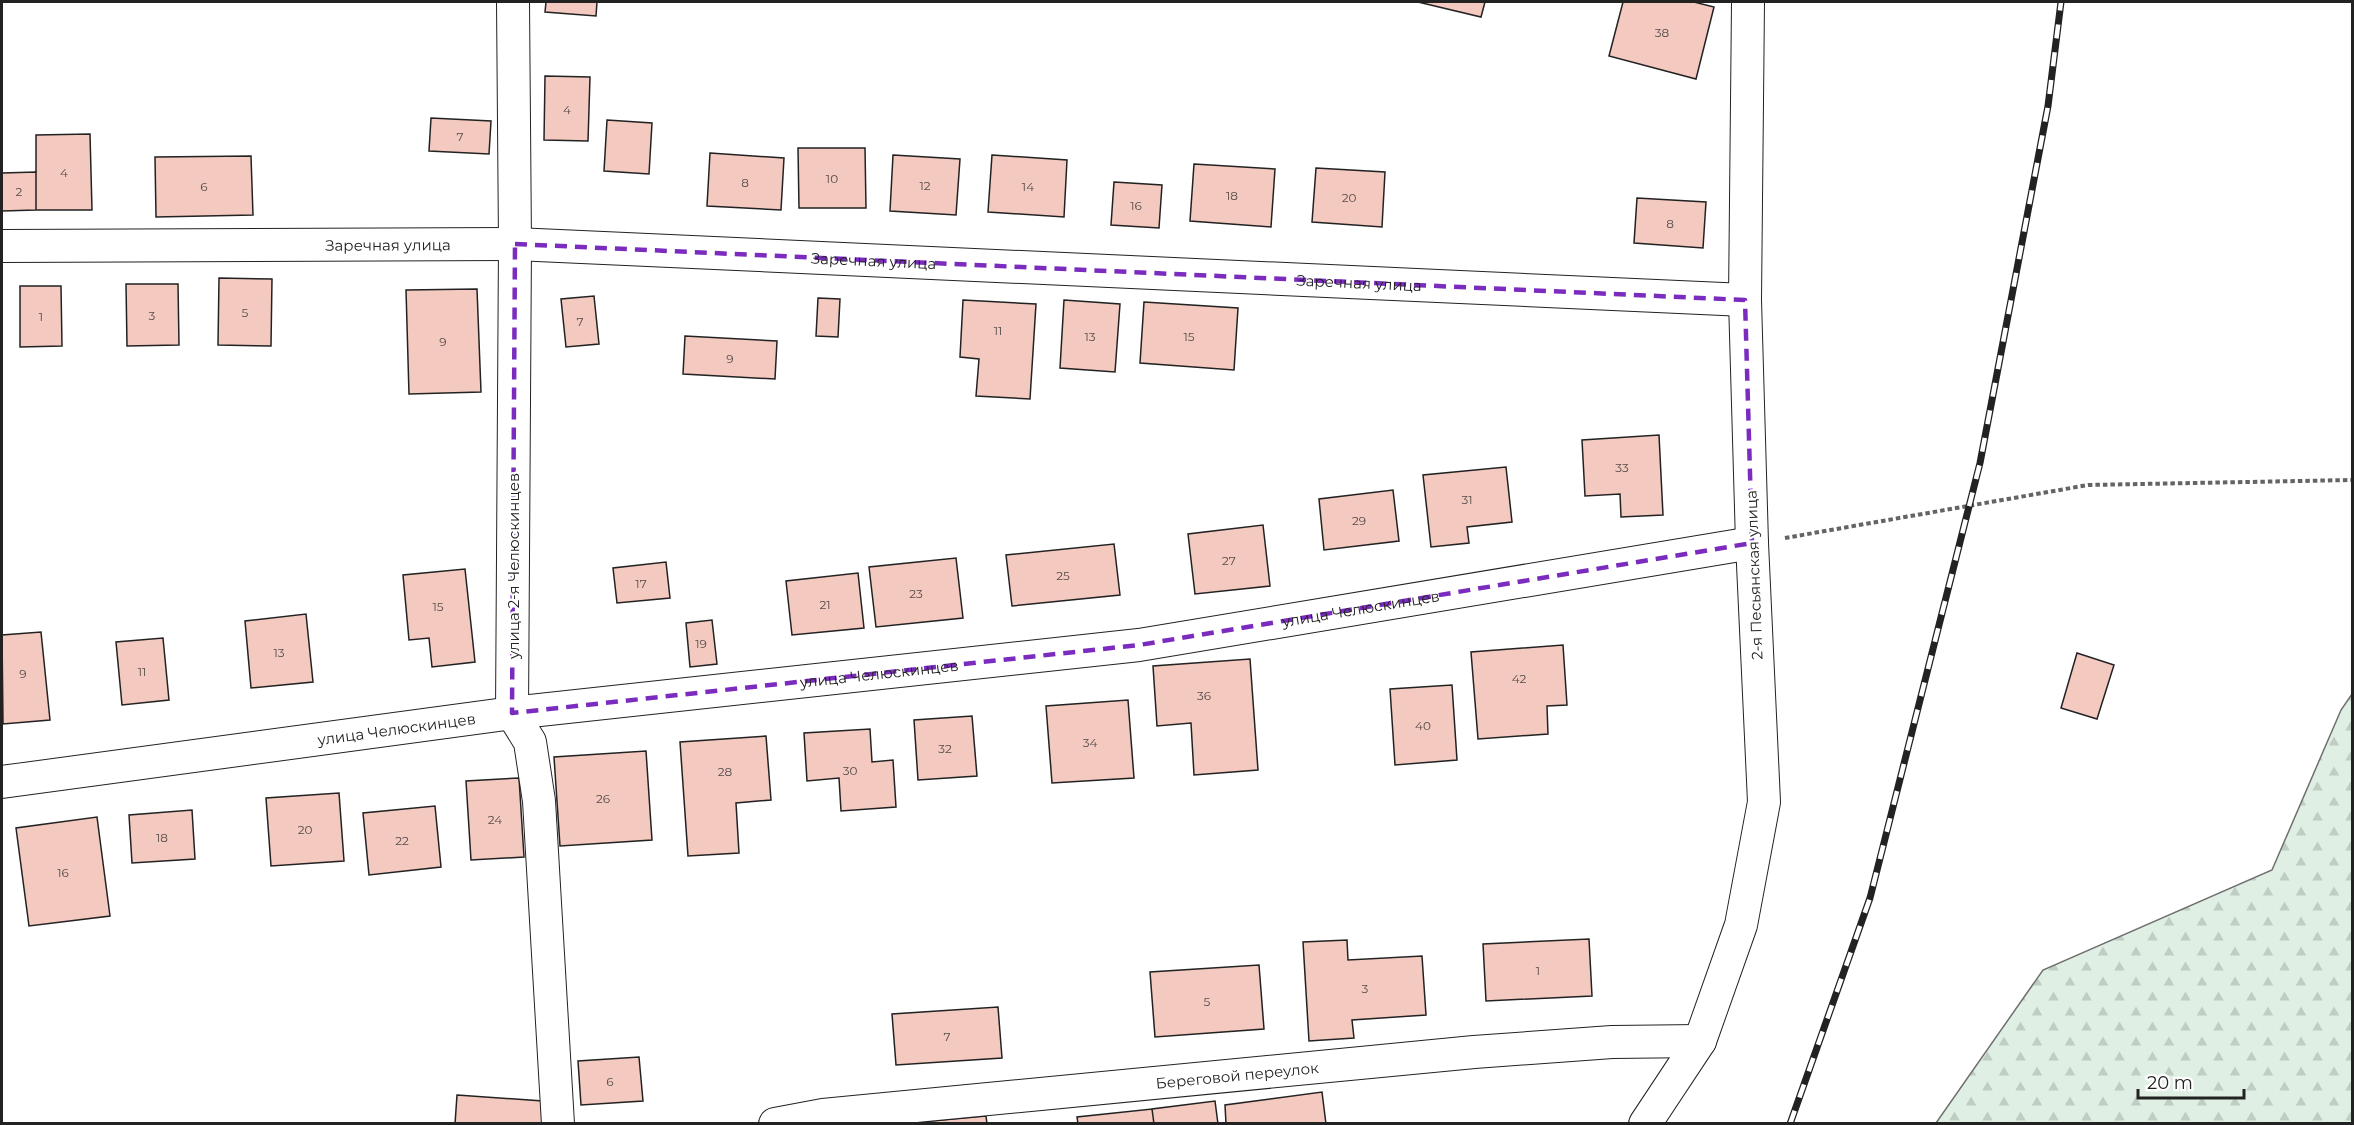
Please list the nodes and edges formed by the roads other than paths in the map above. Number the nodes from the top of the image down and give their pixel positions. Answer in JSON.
{"nodes":[{"id":1,"x":513,"y":2,"type":"edge"},
{"id":2,"x":1748,"y":2,"type":"edge"},
{"id":3,"x":515,"y":244,"type":"junction"},
{"id":4,"x":2,"y":246,"type":"edge"},
{"id":5,"x":1745,"y":300,"type":"junction"},
{"id":6,"x":1752,"y":543,"type":"junction"},
{"id":7,"x":512,"y":713,"type":"junction"},
{"id":8,"x":2,"y":782,"type":"edge"},
{"id":9,"x":1700,"y":1041,"type":"junction"},
{"id":10,"x":558,"y":1124,"type":"edge"},
{"id":11,"x":775,"y":1124,"type":"edge"},
{"id":12,"x":1645,"y":1124,"type":"edge"}],
"edges":[{"from":1,"to":3,"type":"street","name":"улица 2-я Челюскинцев"},
{"from":2,"to":5,"type":"street","name":"2-я Песьянская улица"},
{"from":3,"to":4,"type":"street","name":"Заречная улица"},
{"from":3,"to":5,"type":"street","name":"Заречная улица"},
{"from":3,"to":7,"type":"street","name":"улица 2-я Челюскинцев"},
{"from":5,"to":6,"type":"street","name":"2-я Песьянская улица"},
{"from":6,"to":7,"type":"street","name":"улица Челюскинцев"},
{"from":6,"to":9,"type":"street","name":"2-я Песьянская улица"},
{"from":7,"to":8,"type":"street","name":"улица Челюскинцев"},
{"from":7,"to":10,"type":"street"},
{"from":9,"to":11,"type":"street","name":"Береговой переулок"},
{"from":9,"to":12,"type":"street","name":"2-я Песьянская улица"}]}
